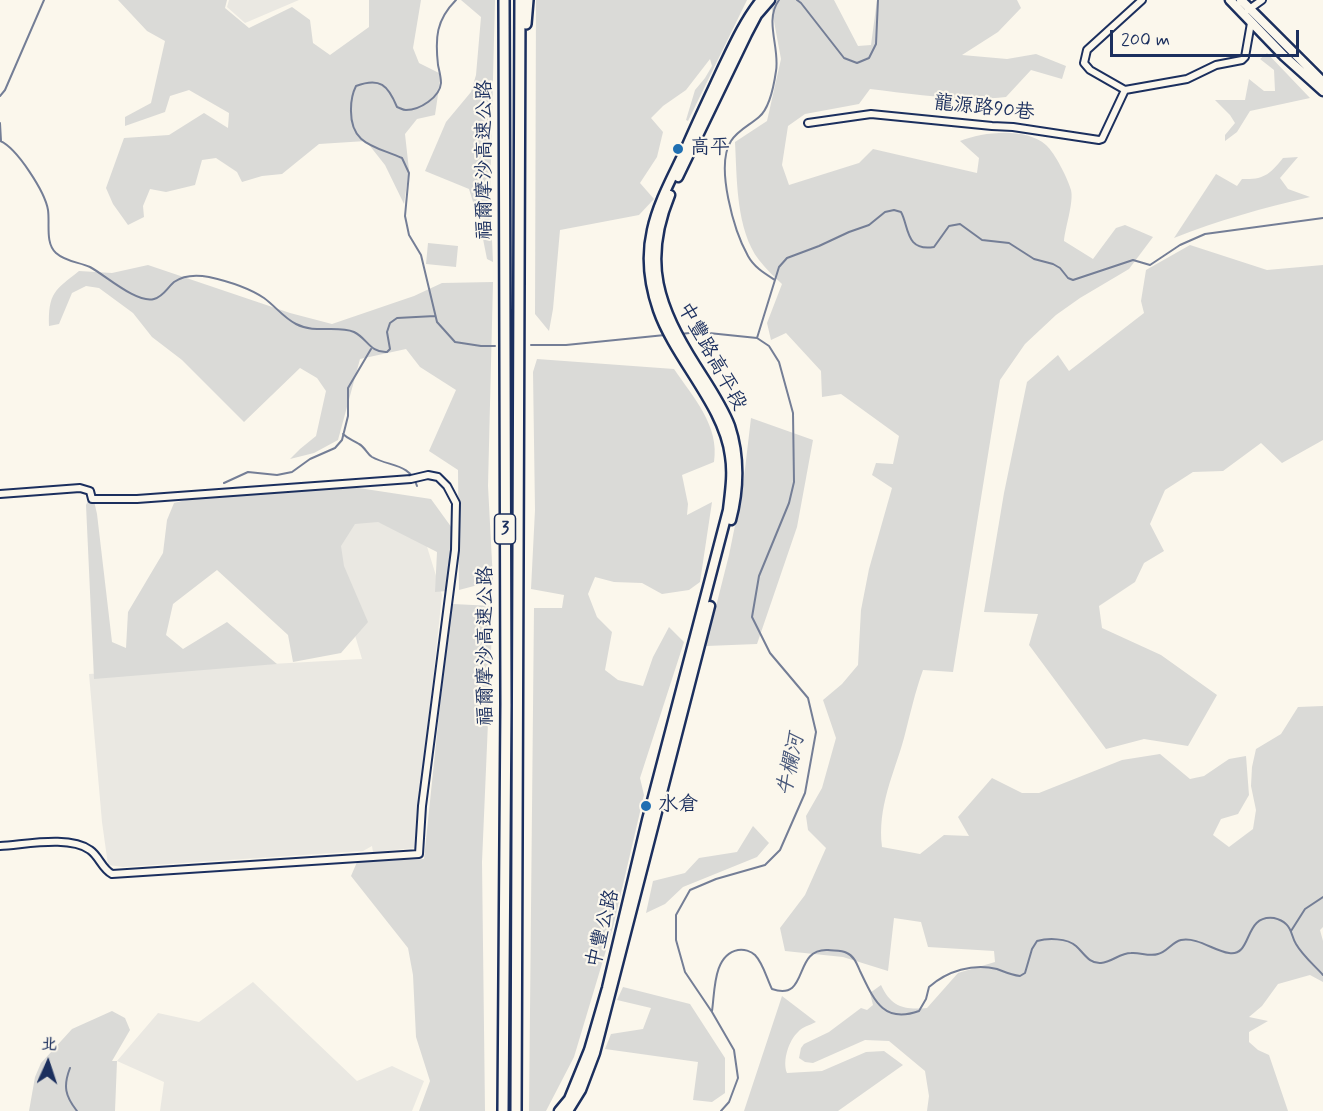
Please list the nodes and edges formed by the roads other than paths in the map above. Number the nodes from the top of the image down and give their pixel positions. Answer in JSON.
{"nodes":[{"id":1,"x":504,"y":0,"type":"edge"},
{"id":2,"x":520,"y":0,"type":"edge"},
{"id":3,"x":528,"y":0,"type":"edge"},
{"id":4,"x":760,"y":0,"type":"edge"},
{"id":5,"x":770,"y":0,"type":"edge"},
{"id":6,"x":1142,"y":0,"type":"edge"},
{"id":7,"x":1230,"y":0,"type":"edge"},
{"id":8,"x":1240,"y":0,"type":"edge"},
{"id":9,"x":1262,"y":0,"type":"edge"},
{"id":10,"x":1246,"y":11,"type":"junction"},
{"id":11,"x":1251,"y":23,"type":"junction"},
{"id":12,"x":1323,"y":82,"type":"edge"},
{"id":13,"x":521,"y":86,"type":"junction"},
{"id":14,"x":1125,"y":90,"type":"junction"},
{"id":15,"x":1323,"y":92,"type":"edge"},
{"id":16,"x":808,"y":123,"type":"dead end"},
{"id":17,"x":661,"y":311,"type":"junction"},
{"id":18,"x":0,"y":494,"type":"edge"},
{"id":19,"x":669,"y":748,"type":"junction"},
{"id":20,"x":0,"y":846,"type":"edge"},
{"id":21,"x":503,"y":1111,"type":"edge"},
{"id":22,"x":516,"y":1111,"type":"edge"},
{"id":23,"x":559,"y":1111,"type":"edge"},
{"id":24,"x":568,"y":1111,"type":"edge"}],
"edges":[{"from":1,"to":21,"type":"highway","name":"福爾摩沙高速公路","number":"3"},
{"from":2,"to":13,"type":"highway","name":"福爾摩沙高速公路","number":"3"},
{"from":3,"to":13,"type":"highway"},
{"from":4,"to":17,"type":"main road","name":"中豐路高平段"},
{"from":5,"to":17,"type":"main road","name":"中豐路高平段"},
{"from":6,"to":14,"type":"street"},
{"from":7,"to":10,"type":"main road"},
{"from":8,"to":10,"type":"main road"},
{"from":9,"to":10,"type":"street"},
{"from":10,"to":11,"type":"main road"},
{"from":10,"to":12,"type":"main road"},
{"from":11,"to":14,"type":"street"},
{"from":11,"to":15,"type":"main road"},
{"from":13,"to":22,"type":"highway","name":"福爾摩沙高速公路","number":"3"},
{"from":14,"to":16,"type":"street","name":"龍源路90巷"},
{"from":17,"to":19,"type":"main road","name":"中豐路高平段"},
{"from":18,"to":20,"type":"street"},
{"from":19,"to":23,"type":"main road","name":"中豐公路"},
{"from":19,"to":24,"type":"main road","name":"中豐公路"}]}
